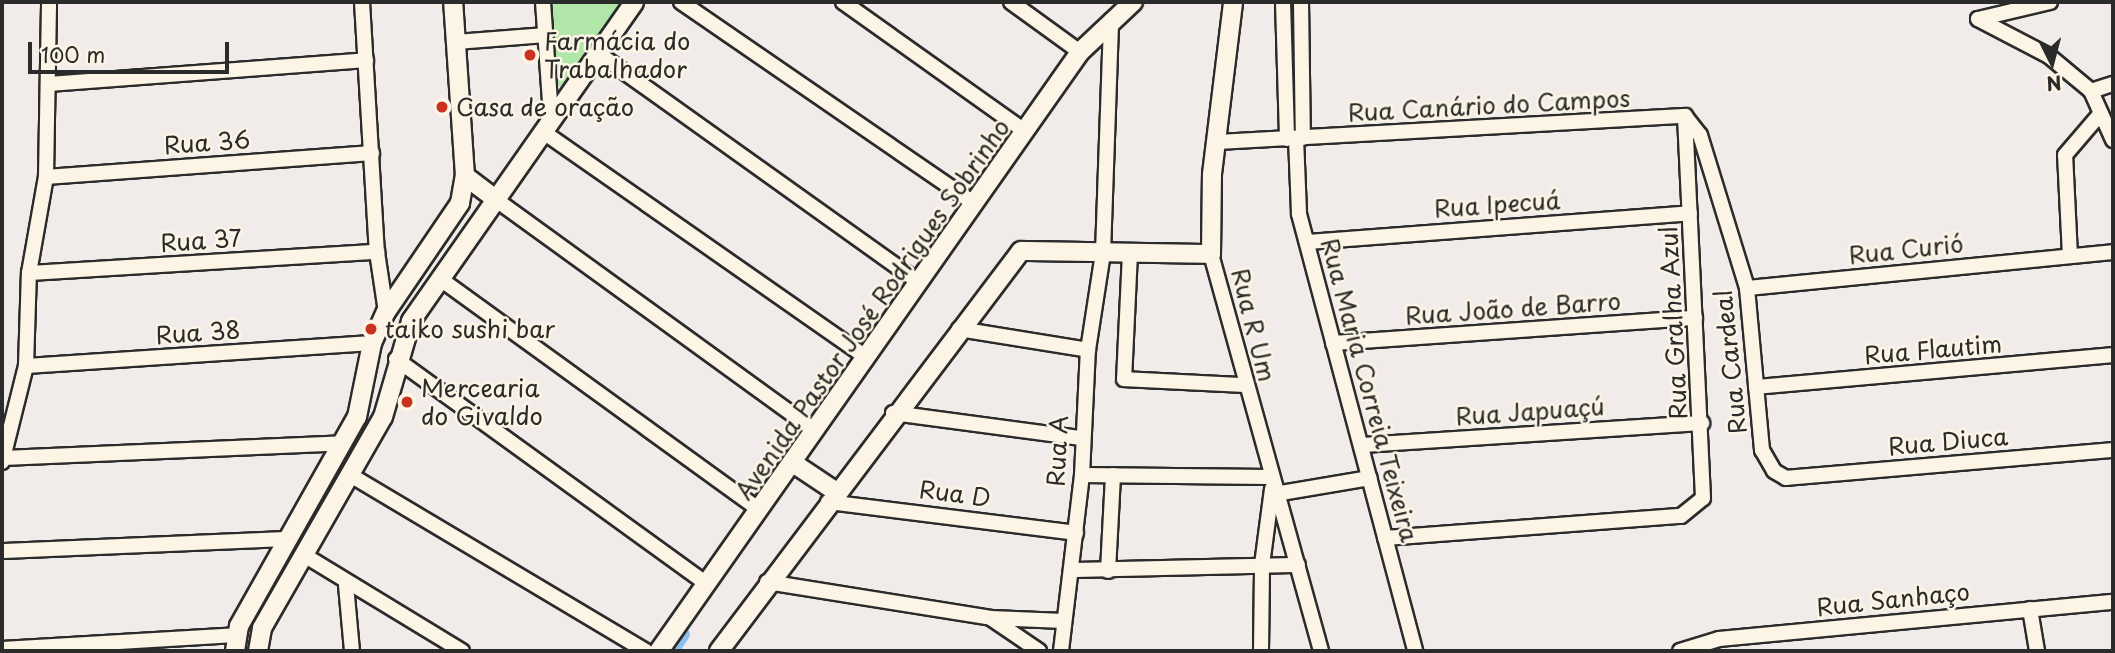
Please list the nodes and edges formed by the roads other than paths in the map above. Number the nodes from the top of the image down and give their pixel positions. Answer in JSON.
{"nodes":[{"id":1,"x":49,"y":2,"type":"edge"},
{"id":2,"x":362,"y":2,"type":"edge"},
{"id":3,"x":453,"y":2,"type":"edge"},
{"id":4,"x":543,"y":2,"type":"edge"},
{"id":5,"x":634,"y":2,"type":"edge"},
{"id":6,"x":681,"y":2,"type":"edge"},
{"id":7,"x":843,"y":2,"type":"edge"},
{"id":8,"x":1011,"y":2,"type":"edge"},
{"id":9,"x":1133,"y":2,"type":"edge"},
{"id":10,"x":1233,"y":2,"type":"edge"},
{"id":11,"x":1283,"y":2,"type":"edge"},
{"id":12,"x":1301,"y":2,"type":"edge"},
{"id":13,"x":1977,"y":2,"type":"edge"},
{"id":14,"x":2050,"y":2,"type":"edge"},
{"id":15,"x":1978,"y":19,"type":"junction"},
{"id":16,"x":1111,"y":20,"type":"junction"},
{"id":17,"x":546,"y":35,"type":"junction"},
{"id":18,"x":456,"y":42,"type":"junction"},
{"id":19,"x":1080,"y":52,"type":"junction"},
{"id":20,"x":599,"y":54,"type":"junction"},
{"id":21,"x":366,"y":60,"type":"junction"},
{"id":22,"x":49,"y":84,"type":"junction"},
{"id":23,"x":2113,"y":84,"type":"edge"},
{"id":24,"x":2091,"y":91,"type":"junction"},
{"id":25,"x":2101,"y":113,"type":"junction"},
{"id":26,"x":1685,"y":116,"type":"junction"},
{"id":27,"x":547,"y":124,"type":"junction"},
{"id":28,"x":1026,"y":132,"type":"junction"},
{"id":29,"x":1295,"y":138,"type":"junction"},
{"id":30,"x":2113,"y":140,"type":"edge"},
{"id":31,"x":1216,"y":142,"type":"junction"},
{"id":32,"x":372,"y":153,"type":"junction"},
{"id":33,"x":465,"y":176,"type":"junction"},
{"id":34,"x":46,"y":177,"type":"junction"},
{"id":35,"x":495,"y":199,"type":"junction"},
{"id":36,"x":974,"y":203,"type":"junction"},
{"id":37,"x":1690,"y":213,"type":"junction"},
{"id":38,"x":1308,"y":242,"type":"junction"},
{"id":39,"x":377,"y":252,"type":"junction"},
{"id":40,"x":2113,"y":252,"type":"edge"},
{"id":41,"x":1103,"y":253,"type":"junction"},
{"id":42,"x":1130,"y":253,"type":"junction"},
{"id":43,"x":1211,"y":254,"type":"junction"},
{"id":44,"x":2070,"y":256,"type":"junction"},
{"id":45,"x":29,"y":273,"type":"junction"},
{"id":46,"x":439,"y":278,"type":"junction"},
{"id":47,"x":916,"y":280,"type":"junction"},
{"id":48,"x":1747,"y":288,"type":"junction"},
{"id":49,"x":386,"y":312,"type":"junction"},
{"id":50,"x":1695,"y":318,"type":"junction"},
{"id":51,"x":959,"y":329,"type":"junction"},
{"id":52,"x":372,"y":343,"type":"junction"},
{"id":53,"x":1333,"y":343,"type":"junction"},
{"id":54,"x":1087,"y":350,"type":"junction"},
{"id":55,"x":2113,"y":355,"type":"edge"},
{"id":56,"x":865,"y":356,"type":"junction"},
{"id":57,"x":396,"y":359,"type":"junction"},
{"id":58,"x":26,"y":366,"type":"junction"},
{"id":59,"x":1243,"y":385,"type":"junction"},
{"id":60,"x":1756,"y":387,"type":"junction"},
{"id":61,"x":893,"y":413,"type":"junction"},
{"id":62,"x":1702,"y":423,"type":"junction"},
{"id":63,"x":813,"y":429,"type":"junction"},
{"id":64,"x":1081,"y":438,"type":"junction"},
{"id":65,"x":342,"y":443,"type":"junction"},
{"id":66,"x":1362,"y":445,"type":"junction"},
{"id":67,"x":2113,"y":450,"type":"edge"},
{"id":68,"x":2,"y":460,"type":"edge"},
{"id":69,"x":802,"y":469,"type":"junction"},
{"id":70,"x":1082,"y":475,"type":"junction"},
{"id":71,"x":1113,"y":475,"type":"junction"},
{"id":72,"x":352,"y":476,"type":"junction"},
{"id":73,"x":1370,"y":478,"type":"junction"},
{"id":74,"x":1786,"y":478,"type":"joint"},
{"id":75,"x":1272,"y":485,"type":"junction"},
{"id":76,"x":831,"y":496,"type":"junction"},
{"id":77,"x":760,"y":510,"type":"junction"},
{"id":78,"x":1076,"y":533,"type":"junction"},
{"id":79,"x":1385,"y":538,"type":"junction"},
{"id":80,"x":285,"y":539,"type":"junction"},
{"id":81,"x":2,"y":551,"type":"edge"},
{"id":82,"x":304,"y":555,"type":"junction"},
{"id":83,"x":1262,"y":565,"type":"junction"},
{"id":84,"x":1298,"y":565,"type":"junction"},
{"id":85,"x":1071,"y":570,"type":"junction"},
{"id":86,"x":1108,"y":571,"type":"junction"},
{"id":87,"x":767,"y":582,"type":"junction"},
{"id":88,"x":707,"y":584,"type":"junction"},
{"id":89,"x":346,"y":585,"type":"junction"},
{"id":90,"x":2113,"y":602,"type":"edge"},
{"id":91,"x":2030,"y":609,"type":"junction"},
{"id":92,"x":991,"y":618,"type":"junction"},
{"id":93,"x":1064,"y":621,"type":"junction"},
{"id":94,"x":235,"y":643,"type":"edge"},
{"id":95,"x":2,"y":649,"type":"edge"},
{"id":96,"x":258,"y":651,"type":"edge"},
{"id":97,"x":352,"y":651,"type":"edge"},
{"id":98,"x":462,"y":651,"type":"edge"},
{"id":99,"x":646,"y":651,"type":"edge"},
{"id":100,"x":659,"y":651,"type":"edge"},
{"id":101,"x":719,"y":651,"type":"edge"},
{"id":102,"x":1038,"y":651,"type":"edge"},
{"id":103,"x":1061,"y":651,"type":"edge"},
{"id":104,"x":1261,"y":651,"type":"edge"},
{"id":105,"x":1321,"y":651,"type":"edge"},
{"id":106,"x":1415,"y":651,"type":"edge"},
{"id":107,"x":1680,"y":651,"type":"edge"},
{"id":108,"x":2038,"y":651,"type":"edge"}],
"edges":[{"from":1,"to":22,"type":"street"},
{"from":2,"to":21,"type":"street"},
{"from":3,"to":18,"type":"street"},
{"from":4,"to":17,"type":"street"},
{"from":5,"to":20,"type":"street"},
{"from":6,"to":36,"type":"street"},
{"from":7,"to":28,"type":"street"},
{"from":8,"to":19,"type":"street"},
{"from":9,"to":16,"type":"street","name":"Avenida Pastor José Rodrigues Sobrinho"},
{"from":10,"to":31,"type":"street","name":"Rua R Um"},
{"from":11,"to":29,"type":"street","name":"Rua Maria Correia Teixeira"},
{"from":12,"to":29,"type":"street","name":"Rua Maria Correia Teixeira"},
{"from":13,"to":15,"type":"street"},
{"from":14,"to":15,"type":"street"},
{"from":15,"to":24,"type":"street"},
{"from":16,"to":19,"type":"street","name":"Avenida Pastor José Rodrigues Sobrinho"},
{"from":16,"to":41,"type":"street","name":"Rua A"},
{"from":17,"to":18,"type":"street"},
{"from":17,"to":27,"type":"street"},
{"from":18,"to":33,"type":"street"},
{"from":19,"to":28,"type":"street","name":"Avenida Pastor José Rodrigues Sobrinho"},
{"from":20,"to":27,"type":"street"},
{"from":20,"to":47,"type":"street"},
{"from":21,"to":22,"type":"street"},
{"from":21,"to":32,"type":"street"},
{"from":22,"to":34,"type":"street"},
{"from":23,"to":24,"type":"street"},
{"from":24,"to":25,"type":"street"},
{"from":25,"to":30,"type":"street"},
{"from":25,"to":44,"type":"street"},
{"from":26,"to":29,"type":"street","name":"Rua Canário do Campos"},
{"from":26,"to":37,"type":"street","name":"Rua Gralha Azul"},
{"from":26,"to":48,"type":"street","name":"Rua Cardeal"},
{"from":27,"to":35,"type":"street"},
{"from":27,"to":56,"type":"street"},
{"from":28,"to":36,"type":"street","name":"Avenida Pastor José Rodrigues Sobrinho"},
{"from":29,"to":31,"type":"street","name":"Rua Canário do Campos"},
{"from":29,"to":38,"type":"street","name":"Rua Maria Correia Teixeira"},
{"from":31,"to":43,"type":"street","name":"Rua R Um"},
{"from":32,"to":34,"type":"street","name":"Rua 36"},
{"from":32,"to":39,"type":"street"},
{"from":33,"to":35,"type":"street"},
{"from":33,"to":49,"type":"street"},
{"from":34,"to":45,"type":"street"},
{"from":35,"to":46,"type":"street"},
{"from":35,"to":63,"type":"street"},
{"from":36,"to":47,"type":"street","name":"Avenida Pastor José Rodrigues Sobrinho"},
{"from":37,"to":38,"type":"street","name":"Rua Ipecuá"},
{"from":37,"to":50,"type":"street","name":"Rua Gralha Azul"},
{"from":38,"to":53,"type":"street","name":"Rua Maria Correia Teixeira"},
{"from":39,"to":45,"type":"street","name":"Rua 37"},
{"from":39,"to":49,"type":"street"},
{"from":40,"to":44,"type":"street","name":"Rua Curió"},
{"from":41,"to":42,"type":"street"},
{"from":41,"to":51,"type":"street"},
{"from":41,"to":54,"type":"street","name":"Rua A"},
{"from":42,"to":43,"type":"street"},
{"from":42,"to":59,"type":"street"},
{"from":43,"to":59,"type":"street","name":"Rua R Um"},
{"from":44,"to":48,"type":"street","name":"Rua Curió"},
{"from":45,"to":58,"type":"street"},
{"from":46,"to":57,"type":"street"},
{"from":46,"to":77,"type":"street"},
{"from":47,"to":56,"type":"street","name":"Avenida Pastor José Rodrigues Sobrinho"},
{"from":48,"to":60,"type":"street","name":"Rua Cardeal"},
{"from":49,"to":52,"type":"street"},
{"from":50,"to":53,"type":"street","name":"Rua João de Barro"},
{"from":50,"to":62,"type":"street","name":"Rua Gralha Azul"},
{"from":51,"to":54,"type":"street"},
{"from":51,"to":61,"type":"street"},
{"from":52,"to":58,"type":"street","name":"Rua 38"},
{"from":52,"to":65,"type":"street"},
{"from":53,"to":66,"type":"street","name":"Rua Maria Correia Teixeira"},
{"from":54,"to":64,"type":"street","name":"Rua A"},
{"from":55,"to":60,"type":"street","name":"Rua Flautim"},
{"from":56,"to":63,"type":"street","name":"Avenida Pastor José Rodrigues Sobrinho"},
{"from":57,"to":72,"type":"street"},
{"from":57,"to":88,"type":"street"},
{"from":58,"to":68,"type":"street"},
{"from":59,"to":75,"type":"street","name":"Rua R Um"},
{"from":60,"to":74,"type":"street","name":"Rua Cardeal"},
{"from":61,"to":64,"type":"street"},
{"from":61,"to":76,"type":"street"},
{"from":62,"to":66,"type":"street","name":"Rua Japuaçú"},
{"from":62,"to":79,"type":"street","name":"Rua Gralha Azul"},
{"from":63,"to":69,"type":"street","name":"Avenida Pastor José Rodrigues Sobrinho"},
{"from":64,"to":70,"type":"street","name":"Rua A"},
{"from":65,"to":68,"type":"street"},
{"from":65,"to":80,"type":"street"},
{"from":66,"to":73,"type":"street","name":"Rua Maria Correia Teixeira"},
{"from":67,"to":74,"type":"street","name":"Rua Diuca"},
{"from":69,"to":76,"type":"street"},
{"from":69,"to":77,"type":"street","name":"Avenida Pastor José Rodrigues Sobrinho"},
{"from":70,"to":71,"type":"street"},
{"from":70,"to":78,"type":"street","name":"Rua A"},
{"from":71,"to":75,"type":"street"},
{"from":71,"to":86,"type":"street"},
{"from":72,"to":82,"type":"street"},
{"from":72,"to":99,"type":"street"},
{"from":73,"to":75,"type":"street"},
{"from":73,"to":79,"type":"street","name":"Rua Maria Correia Teixeira"},
{"from":75,"to":83,"type":"street"},
{"from":75,"to":84,"type":"street","name":"Rua R Um"},
{"from":76,"to":78,"type":"street","name":"Rua D"},
{"from":76,"to":87,"type":"street"},
{"from":77,"to":88,"type":"street","name":"Avenida Pastor José Rodrigues Sobrinho"},
{"from":78,"to":85,"type":"street","name":"Rua A"},
{"from":79,"to":106,"type":"street","name":"Rua Maria Correia Teixeira"},
{"from":80,"to":81,"type":"street"},
{"from":80,"to":94,"type":"street"},
{"from":82,"to":89,"type":"street"},
{"from":82,"to":96,"type":"street"},
{"from":83,"to":84,"type":"street"},
{"from":83,"to":86,"type":"street"},
{"from":83,"to":104,"type":"street"},
{"from":84,"to":105,"type":"street","name":"Rua R Um"},
{"from":85,"to":86,"type":"street"},
{"from":85,"to":93,"type":"street","name":"Rua A"},
{"from":87,"to":92,"type":"street"},
{"from":87,"to":101,"type":"street"},
{"from":88,"to":100,"type":"street","name":"Avenida Pastor José Rodrigues Sobrinho"},
{"from":89,"to":97,"type":"street"},
{"from":89,"to":98,"type":"street"},
{"from":90,"to":91,"type":"street","name":"Rua Sanhaço"},
{"from":91,"to":107,"type":"street","name":"Rua Sanhaço"},
{"from":91,"to":108,"type":"street"},
{"from":92,"to":93,"type":"street"},
{"from":92,"to":102,"type":"street"},
{"from":93,"to":103,"type":"street","name":"Rua A"},
{"from":94,"to":95,"type":"street"}]}
